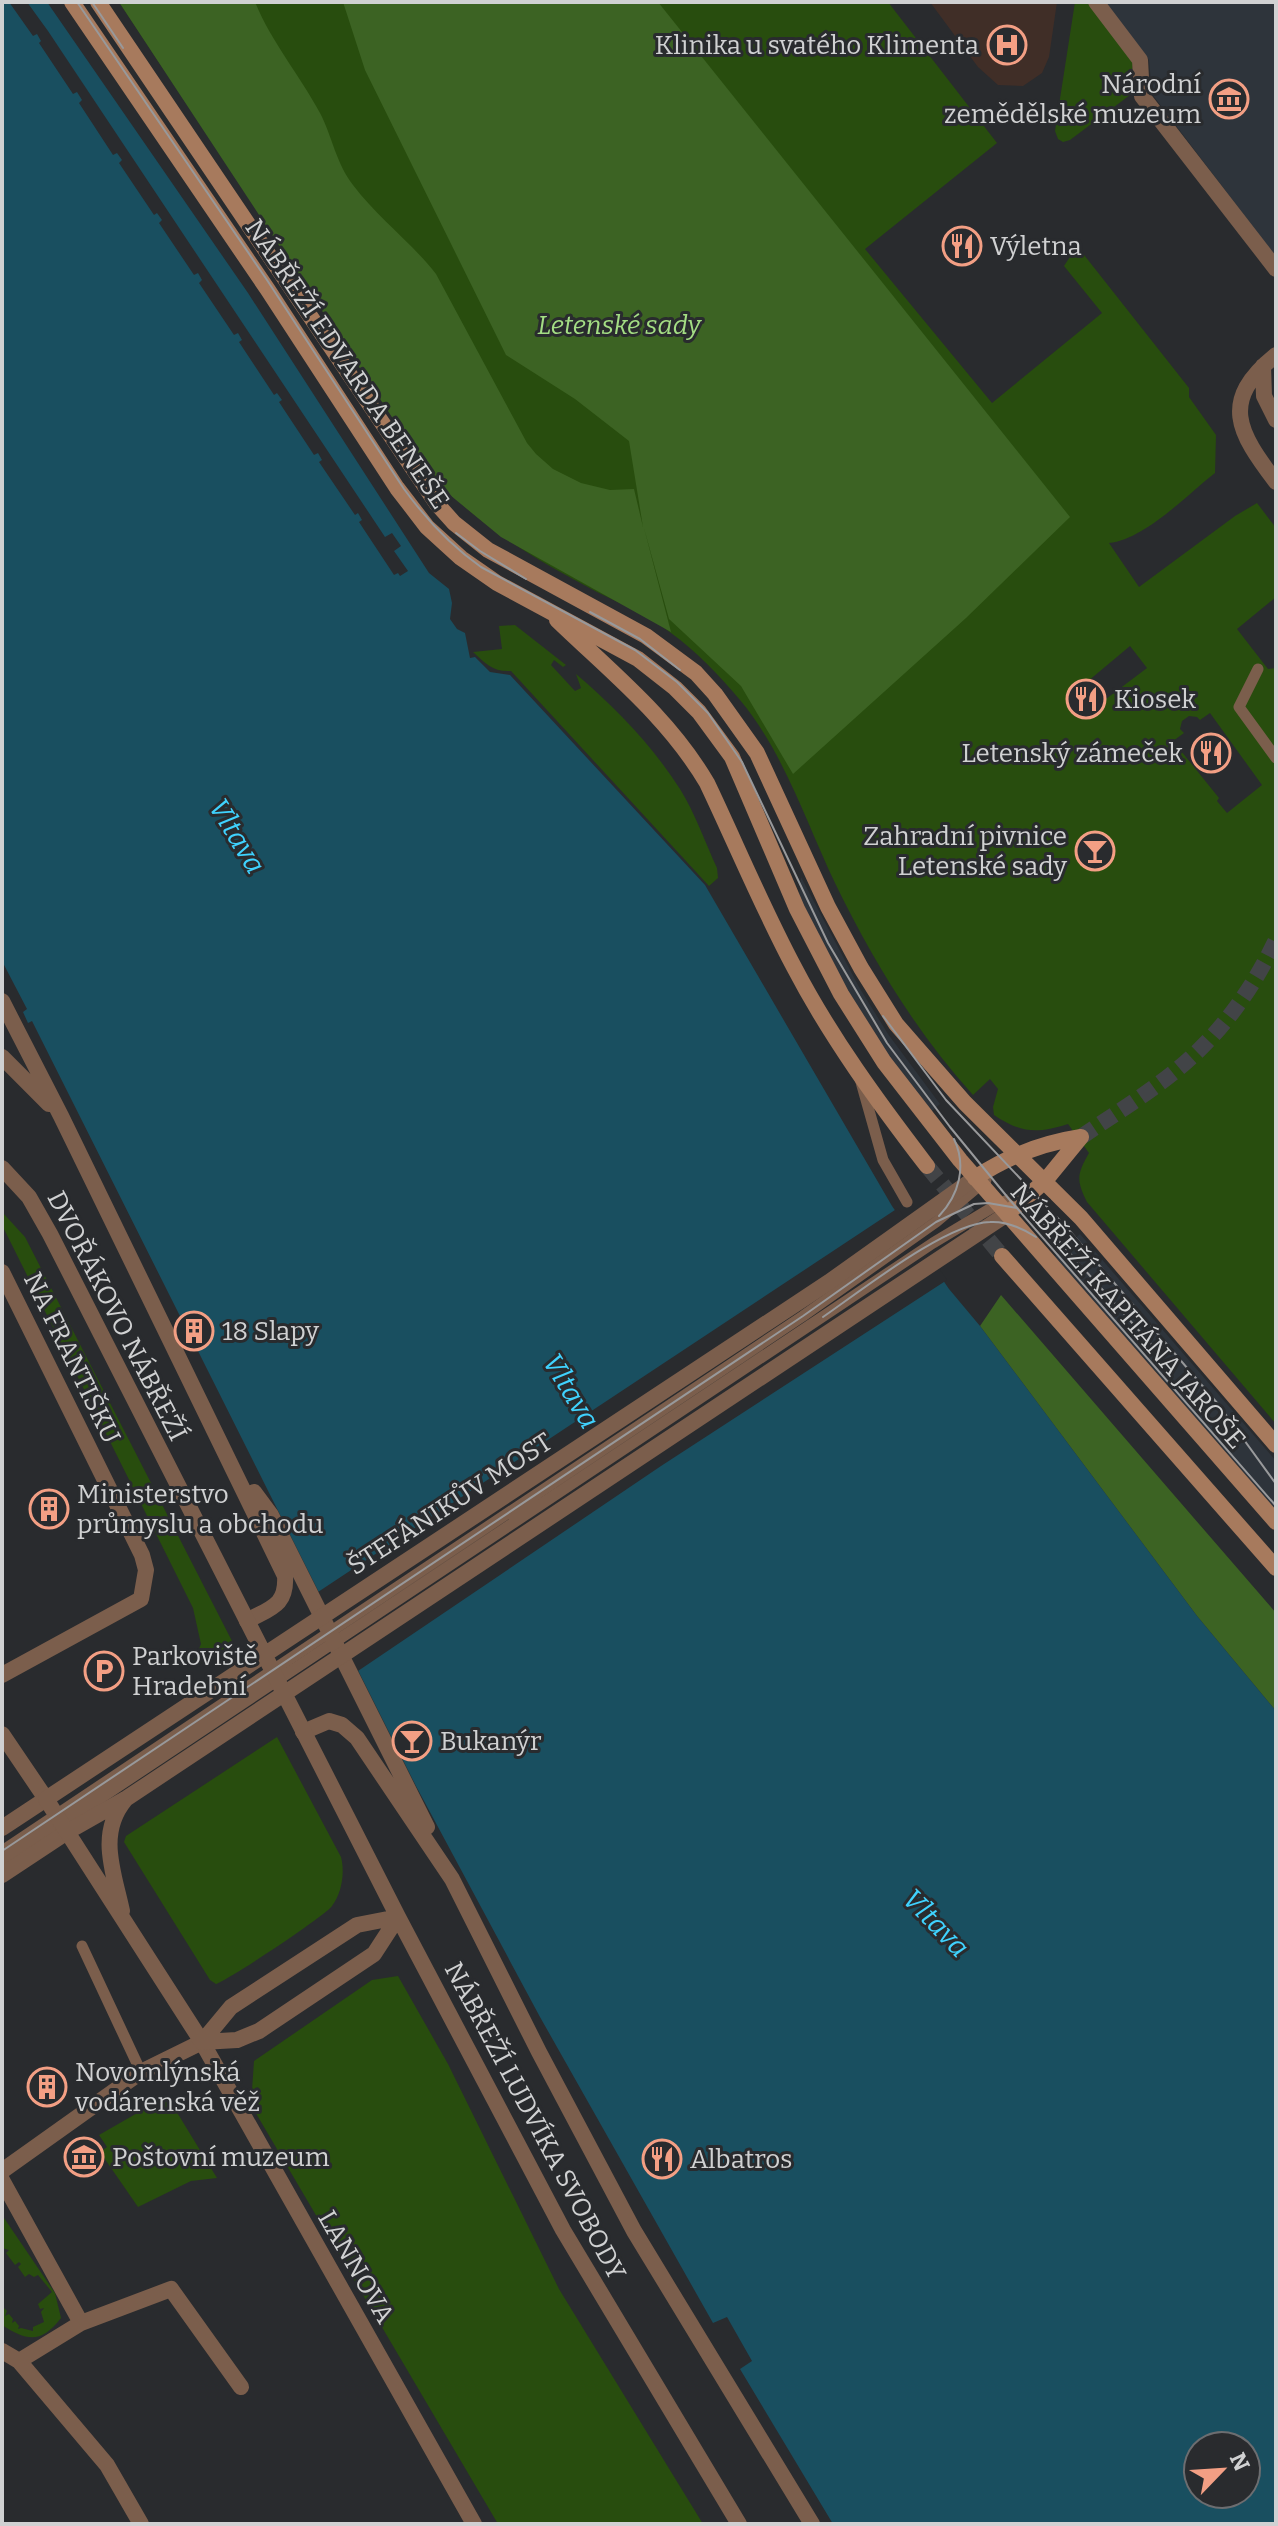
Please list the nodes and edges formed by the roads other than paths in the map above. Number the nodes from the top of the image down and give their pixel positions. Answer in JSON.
{"nodes":[{"id":1,"x":72,"y":2,"type":"edge"},
{"id":2,"x":98,"y":2,"type":"edge"},
{"id":3,"x":1096,"y":2,"type":"edge"},
{"id":4,"x":1276,"y":269,"type":"edge"},
{"id":5,"x":1269,"y":360,"type":"edge"},
{"id":6,"x":1276,"y":420,"type":"edge"},
{"id":7,"x":1276,"y":482,"type":"edge"},
{"id":8,"x":547,"y":611,"type":"junction"},
{"id":9,"x":1258,"y":669,"type":"dead end"},
{"id":10,"x":1276,"y":758,"type":"edge"},
{"id":11,"x":2,"y":1001,"type":"edge"},
{"id":12,"x":2,"y":1057,"type":"edge"},
{"id":13,"x":860,"y":1078,"type":"junction"},
{"id":14,"x":61,"y":1116,"type":"junction"},
{"id":15,"x":1018,"y":1155,"type":"junction"},
{"id":16,"x":927,"y":1166,"type":"tunnel mouth"},
{"id":17,"x":5,"y":1174,"type":"edge"},
{"id":18,"x":978,"y":1181,"type":"junction"},
{"id":19,"x":1045,"y":1181,"type":"junction"},
{"id":20,"x":907,"y":1202,"type":"dead end"},
{"id":21,"x":1002,"y":1209,"type":"junction"},
{"id":22,"x":1002,"y":1256,"type":"tunnel mouth"},
{"id":23,"x":2,"y":1272,"type":"edge"},
{"id":24,"x":1276,"y":1445,"type":"edge"},
{"id":25,"x":230,"y":1458,"type":"junction"},
{"id":26,"x":1276,"y":1522,"type":"edge"},
{"id":27,"x":1276,"y":1568,"type":"edge"},
{"id":28,"x":247,"y":1621,"type":"junction"},
{"id":29,"x":2,"y":1675,"type":"edge"},
{"id":30,"x":188,"y":1732,"type":"junction"},
{"id":31,"x":303,"y":1732,"type":"junction"},
{"id":32,"x":2,"y":1734,"type":"edge"},
{"id":33,"x":159,"y":1759,"type":"junction"},
{"id":34,"x":127,"y":1798,"type":"junction"},
{"id":35,"x":46,"y":1799,"type":"junction"},
{"id":36,"x":62,"y":1824,"type":"junction"},
{"id":37,"x":2,"y":1828,"type":"edge"},
{"id":38,"x":2,"y":1851,"type":"edge"},
{"id":39,"x":2,"y":1864,"type":"edge"},
{"id":40,"x":2,"y":1875,"type":"edge"},
{"id":41,"x":452,"y":1879,"type":"junction"},
{"id":42,"x":398,"y":1917,"type":"junction"},
{"id":43,"x":124,"y":1921,"type":"junction"},
{"id":44,"x":82,"y":1946,"type":"dead end"},
{"id":45,"x":202,"y":2042,"type":"junction"},
{"id":46,"x":141,"y":2072,"type":"junction"},
{"id":47,"x":2,"y":2171,"type":"edge"},
{"id":48,"x":2,"y":2180,"type":"edge"},
{"id":49,"x":81,"y":2323,"type":"junction"},
{"id":50,"x":2,"y":2351,"type":"edge"},
{"id":51,"x":19,"y":2361,"type":"junction"},
{"id":52,"x":241,"y":2387,"type":"dead end"},
{"id":53,"x":141,"y":2524,"type":"edge"},
{"id":54,"x":474,"y":2524,"type":"edge"},
{"id":55,"x":739,"y":2524,"type":"edge"},
{"id":56,"x":812,"y":2524,"type":"edge"}],
"edges":[{"from":1,"to":8,"type":"main road","name":"NÁBŘEŽÍ EDVARDA BENEŠE"},
{"from":2,"to":15,"type":"main road","name":"NÁBŘEŽÍ EDVARDA BENEŠE"},
{"from":3,"to":4,"type":"street"},
{"from":5,"to":6,"type":"street"},
{"from":5,"to":7,"type":"street"},
{"from":8,"to":13,"type":"main road"},
{"from":8,"to":18,"type":"main road","name":"NÁBŘEŽÍ EDVARDA BENEŠE"},
{"from":9,"to":10,"type":"lane"},
{"from":11,"to":14,"type":"street"},
{"from":12,"to":14,"type":"street"},
{"from":13,"to":16,"type":"main road"},
{"from":13,"to":20,"type":"lane"},
{"from":14,"to":25,"type":"street"},
{"from":15,"to":18,"type":"main road"},
{"from":15,"to":19,"type":"main road","name":"NÁBŘEŽÍ KAPITÁNA JAROŠE"},
{"from":15,"to":19,"type":"main road"},
{"from":17,"to":28,"type":"street","name":"DVOŘÁKOVO NÁBŘEŽÍ"},
{"from":18,"to":21,"type":"main road","name":"NÁBŘEŽÍ KAPITÁNA JAROŠE"},
{"from":18,"to":30,"type":"street","name":"ŠTEFÁNIKŮV MOST"},
{"from":19,"to":21,"type":"main road"},
{"from":19,"to":24,"type":"main road","name":"NÁBŘEŽÍ KAPITÁNA JAROŠE"},
{"from":21,"to":26,"type":"main road","name":"NÁBŘEŽÍ KAPITÁNA JAROŠE"},
{"from":21,"to":30,"type":"street","name":"ŠTEFÁNIKŮV MOST"},
{"from":22,"to":27,"type":"main road"},
{"from":23,"to":29,"type":"street","name":"NA FRANTIŠKU"},
{"from":25,"to":28,"type":"street"},
{"from":25,"to":41,"type":"street"},
{"from":28,"to":31,"type":"street","name":"NÁBŘEŽÍ LUDVÍKA SVOBODY"},
{"from":30,"to":33,"type":"lane"},
{"from":30,"to":34,"type":"street","name":"ŠTEFÁNIKŮV MOST"},
{"from":30,"to":35,"type":"street","name":"ŠTEFÁNIKŮV MOST"},
{"from":30,"to":36,"type":"lane"},
{"from":31,"to":41,"type":"street","name":"NÁBŘEŽÍ LUDVÍKA SVOBODY"},
{"from":31,"to":42,"type":"street","name":"NÁBŘEŽÍ LUDVÍKA SVOBODY"},
{"from":32,"to":35,"type":"street","name":"LANNOVA"},
{"from":33,"to":34,"type":"lane"},
{"from":33,"to":36,"type":"lane"},
{"from":34,"to":36,"type":"street","name":"ŠTEFÁNIKŮV MOST"},
{"from":34,"to":43,"type":"street"},
{"from":35,"to":36,"type":"street","name":"LANNOVA"},
{"from":35,"to":37,"type":"street","name":"ŠTEFÁNIKŮV MOST"},
{"from":36,"to":38,"type":"lane"},
{"from":36,"to":39,"type":"lane"},
{"from":36,"to":40,"type":"street","name":"ŠTEFÁNIKŮV MOST"},
{"from":36,"to":43,"type":"street","name":"LANNOVA"},
{"from":41,"to":56,"type":"street","name":"NÁBŘEŽÍ LUDVÍKA SVOBODY"},
{"from":42,"to":45,"type":"street"},
{"from":42,"to":45,"type":"street"},
{"from":42,"to":55,"type":"street","name":"NÁBŘEŽÍ LUDVÍKA SVOBODY"},
{"from":43,"to":45,"type":"street","name":"LANNOVA"},
{"from":44,"to":46,"type":"lane"},
{"from":45,"to":46,"type":"street"},
{"from":45,"to":54,"type":"street","name":"LANNOVA"},
{"from":46,"to":47,"type":"street"},
{"from":48,"to":49,"type":"street"},
{"from":49,"to":51,"type":"street"},
{"from":49,"to":52,"type":"street"},
{"from":50,"to":51,"type":"street"},
{"from":51,"to":53,"type":"street"}]}
